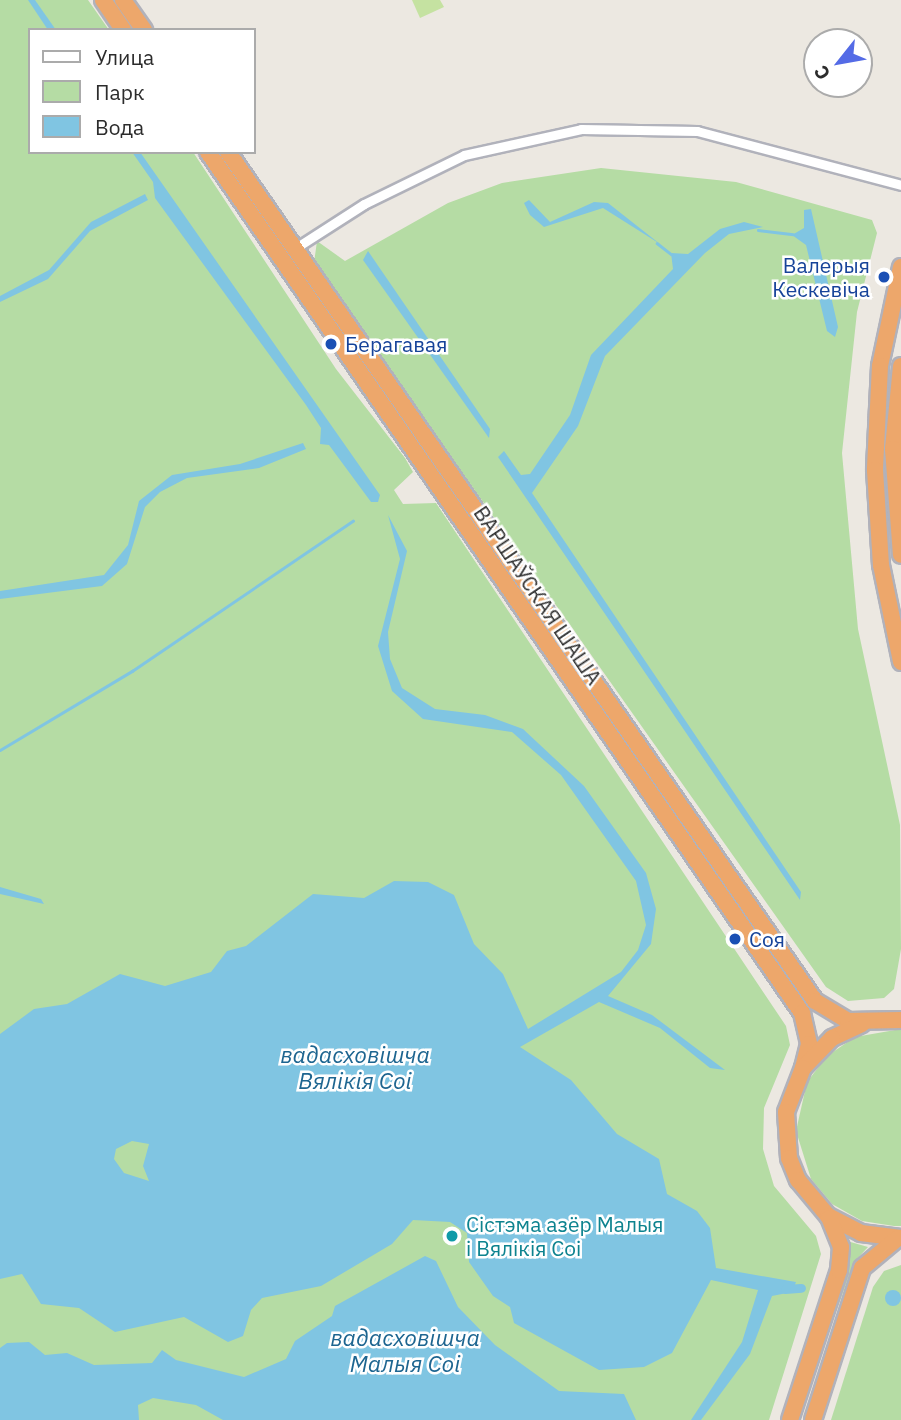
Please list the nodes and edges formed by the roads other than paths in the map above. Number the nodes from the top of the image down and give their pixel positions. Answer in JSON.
{"nodes":[{"id":1,"x":103,"y":0,"type":"edge"},
{"id":2,"x":123,"y":0,"type":"edge"},
{"id":3,"x":122,"y":28,"type":"edge"},
{"id":4,"x":143,"y":28,"type":"edge"},
{"id":5,"x":210,"y":154,"type":"edge"},
{"id":6,"x":229,"y":154,"type":"edge"},
{"id":7,"x":901,"y":185,"type":"edge"},
{"id":8,"x":287,"y":253,"type":"junction"},
{"id":9,"x":901,"y":267,"type":"edge"},
{"id":10,"x":901,"y":366,"type":"edge"},
{"id":11,"x":901,"y":555,"type":"edge"},
{"id":12,"x":901,"y":662,"type":"edge"},
{"id":13,"x":898,"y":1018,"type":"edge"},
{"id":14,"x":871,"y":1021,"type":"junction"},
{"id":15,"x":803,"y":1068,"type":"junction"},
{"id":16,"x":828,"y":1216,"type":"junction"},
{"id":17,"x":900,"y":1238,"type":"edge"},
{"id":18,"x":790,"y":1420,"type":"edge"},
{"id":19,"x":813,"y":1420,"type":"edge"}],
"edges":[{"from":1,"to":3,"type":"highway"},
{"from":2,"to":4,"type":"highway"},
{"from":5,"to":8,"type":"highway","name":"ВАРШАЎСКАЯ ШАША"},
{"from":6,"to":8,"type":"highway","name":"ВАРШАЎСКАЯ ШАША"},
{"from":7,"to":8,"type":"street"},
{"from":8,"to":14,"type":"highway","name":"ВАРШАЎСКАЯ ШАША"},
{"from":8,"to":15,"type":"highway","name":"ВАРШАЎСКАЯ ШАША"},
{"from":9,"to":12,"type":"highway"},
{"from":10,"to":11,"type":"highway"},
{"from":13,"to":14,"type":"highway","name":"ВАРШАЎСКАЯ ШАША"},
{"from":14,"to":15,"type":"highway","name":"ВАРШАЎСКАЯ ШАША"},
{"from":15,"to":16,"type":"highway","name":"ВАРШАЎСКАЯ ШАША"},
{"from":16,"to":17,"type":"highway","name":"ВАРШАЎСКАЯ ШАША"},
{"from":16,"to":18,"type":"highway"},
{"from":17,"to":19,"type":"highway"}]}
